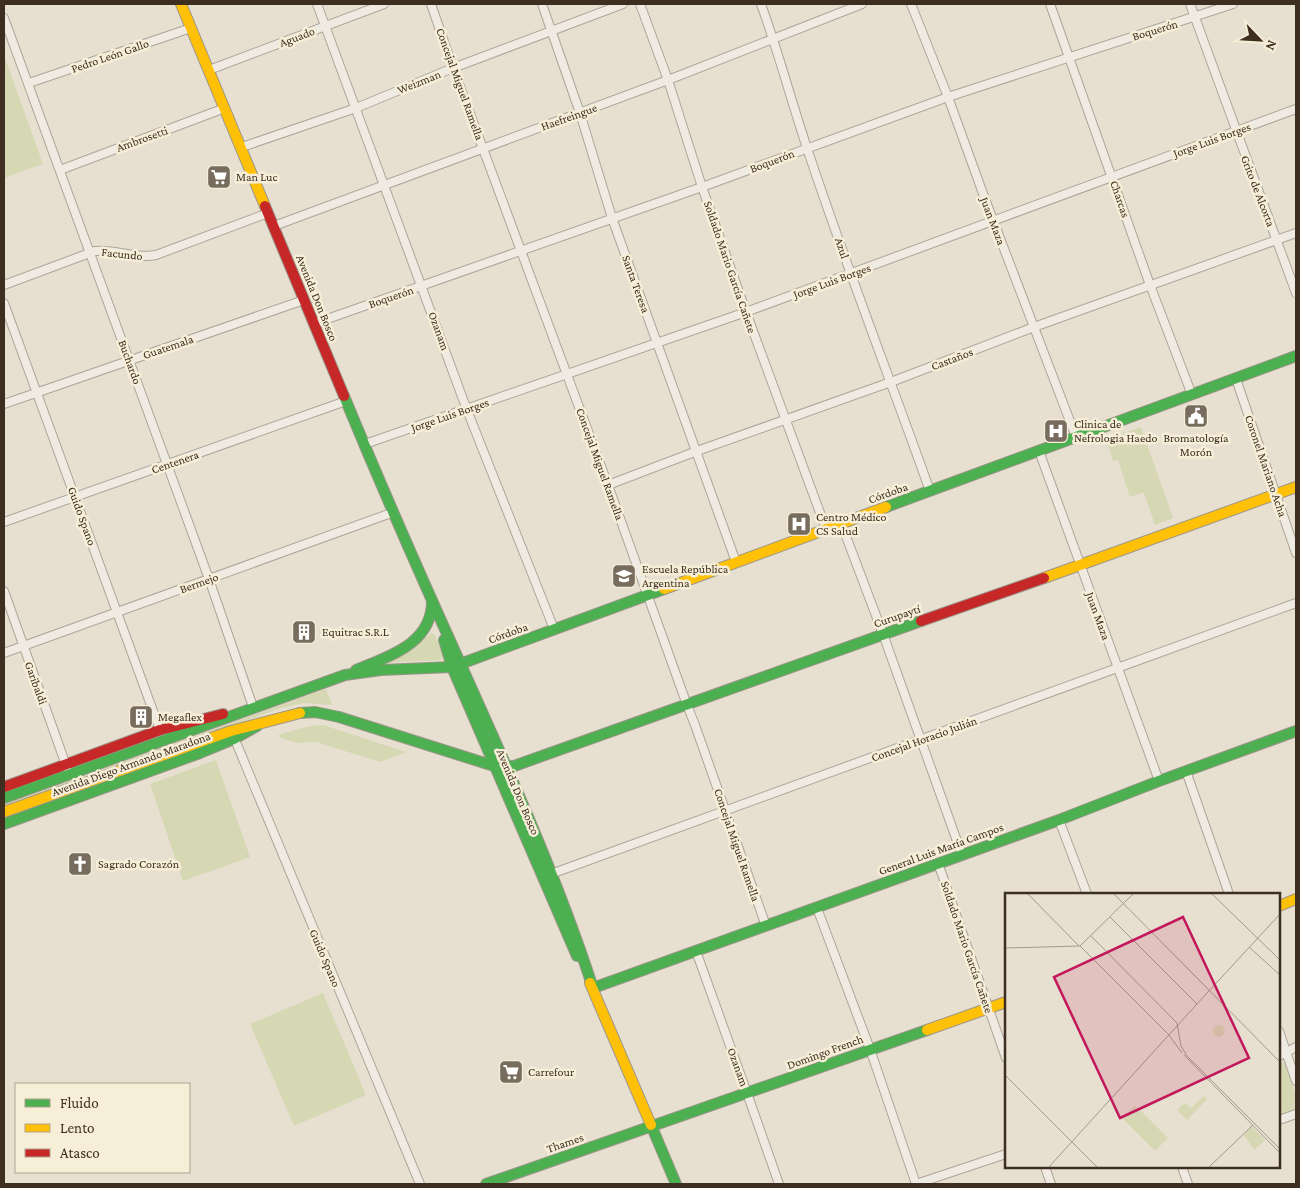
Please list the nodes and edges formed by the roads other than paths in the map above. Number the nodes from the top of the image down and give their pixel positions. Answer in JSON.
{"nodes":[{"id":1,"x":181,"y":4,"type":"edge"},
{"id":2,"x":317,"y":4,"type":"edge"},
{"id":3,"x":384,"y":4,"type":"edge"},
{"id":4,"x":431,"y":4,"type":"edge"},
{"id":5,"x":542,"y":4,"type":"edge"},
{"id":6,"x":623,"y":4,"type":"edge"},
{"id":7,"x":640,"y":4,"type":"edge"},
{"id":8,"x":761,"y":4,"type":"edge"},
{"id":9,"x":862,"y":4,"type":"edge"},
{"id":10,"x":911,"y":4,"type":"edge"},
{"id":11,"x":1050,"y":4,"type":"edge"},
{"id":12,"x":1190,"y":4,"type":"edge"},
{"id":13,"x":1233,"y":4,"type":"edge"},
{"id":14,"x":4,"y":18,"type":"edge"},
{"id":15,"x":1195,"y":18,"type":"junction"},
{"id":16,"x":325,"y":26,"type":"junction"},
{"id":17,"x":191,"y":28,"type":"junction"},
{"id":18,"x":552,"y":30,"type":"junction"},
{"id":19,"x":774,"y":38,"type":"junction"},
{"id":20,"x":1068,"y":56,"type":"junction"},
{"id":21,"x":453,"y":68,"type":"junction"},
{"id":22,"x":209,"y":70,"type":"junction"},
{"id":23,"x":668,"y":80,"type":"junction"},
{"id":24,"x":29,"y":83,"type":"junction"},
{"id":25,"x":948,"y":97,"type":"junction"},
{"id":26,"x":225,"y":108,"type":"junction"},
{"id":27,"x":356,"y":108,"type":"junction"},
{"id":28,"x":1296,"y":109,"type":"edge"},
{"id":29,"x":580,"y":113,"type":"junction"},
{"id":30,"x":1236,"y":131,"type":"junction"},
{"id":31,"x":242,"y":147,"type":"junction"},
{"id":32,"x":484,"y":148,"type":"junction"},
{"id":33,"x":807,"y":148,"type":"junction"},
{"id":34,"x":60,"y":170,"type":"junction"},
{"id":35,"x":1112,"y":176,"type":"junction"},
{"id":36,"x":384,"y":184,"type":"junction"},
{"id":37,"x":702,"y":187,"type":"junction"},
{"id":38,"x":268,"y":212,"type":"junction"},
{"id":39,"x":612,"y":218,"type":"junction"},
{"id":40,"x":994,"y":220,"type":"junction"},
{"id":41,"x":274,"y":226,"type":"junction"},
{"id":42,"x":1296,"y":233,"type":"edge"},
{"id":43,"x":1277,"y":240,"type":"junction"},
{"id":44,"x":522,"y":250,"type":"junction"},
{"id":45,"x":90,"y":252,"type":"junction"},
{"id":46,"x":851,"y":274,"type":"junction"},
{"id":47,"x":4,"y":285,"type":"edge"},
{"id":48,"x":1150,"y":285,"type":"junction"},
{"id":49,"x":422,"y":286,"type":"junction"},
{"id":50,"x":1296,"y":293,"type":"edge"},
{"id":51,"x":304,"y":300,"type":"junction"},
{"id":52,"x":4,"y":303,"type":"edge"},
{"id":53,"x":746,"y":312,"type":"junction"},
{"id":54,"x":313,"y":324,"type":"junction"},
{"id":55,"x":1034,"y":328,"type":"junction"},
{"id":56,"x":658,"y":342,"type":"junction"},
{"id":57,"x":1296,"y":356,"type":"edge"},
{"id":58,"x":129,"y":360,"type":"junction"},
{"id":59,"x":567,"y":375,"type":"junction"},
{"id":60,"x":1236,"y":379,"type":"junction"},
{"id":61,"x":891,"y":382,"type":"junction"},
{"id":62,"x":36,"y":393,"type":"junction"},
{"id":63,"x":1192,"y":395,"type":"junction"},
{"id":64,"x":346,"y":401,"type":"junction"},
{"id":65,"x":4,"y":404,"type":"edge"},
{"id":66,"x":467,"y":410,"type":"junction"},
{"id":67,"x":786,"y":419,"type":"junction"},
{"id":68,"x":1076,"y":437,"type":"junction"},
{"id":69,"x":365,"y":444,"type":"junction"},
{"id":70,"x":697,"y":450,"type":"junction"},
{"id":71,"x":1039,"y":451,"type":"junction"},
{"id":72,"x":167,"y":464,"type":"junction"},
{"id":73,"x":608,"y":485,"type":"junction"},
{"id":74,"x":1296,"y":486,"type":"edge"},
{"id":75,"x":930,"y":491,"type":"junction"},
{"id":76,"x":1275,"y":494,"type":"junction"},
{"id":77,"x":76,"y":497,"type":"junction"},
{"id":78,"x":394,"y":512,"type":"junction"},
{"id":79,"x":4,"y":522,"type":"edge"},
{"id":80,"x":841,"y":523,"type":"junction"},
{"id":81,"x":826,"y":529,"type":"junction"},
{"id":82,"x":1296,"y":553,"type":"edge"},
{"id":83,"x":736,"y":562,"type":"junction"},
{"id":84,"x":1079,"y":565,"type":"junction"},
{"id":85,"x":209,"y":579,"type":"junction"},
{"id":86,"x":4,"y":591,"type":"edge"},
{"id":87,"x":648,"y":595,"type":"junction"},
{"id":88,"x":432,"y":601,"type":"junction"},
{"id":89,"x":1296,"y":603,"type":"edge"},
{"id":90,"x":117,"y":612,"type":"junction"},
{"id":91,"x":554,"y":630,"type":"junction"},
{"id":92,"x":883,"y":634,"type":"junction"},
{"id":93,"x":22,"y":646,"type":"junction"},
{"id":94,"x":4,"y":653,"type":"edge"},
{"id":95,"x":457,"y":665,"type":"junction"},
{"id":96,"x":1117,"y":667,"type":"junction"},
{"id":97,"x":345,"y":675,"type":"junction"},
{"id":98,"x":687,"y":705,"type":"junction"},
{"id":99,"x":253,"y":707,"type":"junction"},
{"id":100,"x":160,"y":730,"type":"junction"},
{"id":101,"x":1296,"y":731,"type":"edge"},
{"id":102,"x":233,"y":735,"type":"junction"},
{"id":103,"x":921,"y":740,"type":"junction"},
{"id":104,"x":494,"y":766,"type":"junction"},
{"id":105,"x":506,"y":767,"type":"junction"},
{"id":106,"x":68,"y":770,"type":"junction"},
{"id":107,"x":1186,"y":771,"type":"junction"},
{"id":108,"x":1158,"y":781,"type":"junction"},
{"id":109,"x":4,"y":787,"type":"edge"},
{"id":110,"x":4,"y":798,"type":"edge"},
{"id":111,"x":725,"y":810,"type":"junction"},
{"id":112,"x":4,"y":812,"type":"edge"},
{"id":113,"x":1059,"y":820,"type":"junction"},
{"id":114,"x":4,"y":824,"type":"edge"},
{"id":115,"x":962,"y":855,"type":"junction"},
{"id":116,"x":938,"y":864,"type":"junction"},
{"id":117,"x":551,"y":874,"type":"junction"},
{"id":118,"x":1087,"y":893,"type":"edge"},
{"id":119,"x":1229,"y":893,"type":"edge"},
{"id":120,"x":1296,"y":899,"type":"edge"},
{"id":121,"x":1280,"y":906,"type":"edge"},
{"id":122,"x":817,"y":908,"type":"junction"},
{"id":123,"x":766,"y":926,"type":"junction"},
{"id":124,"x":696,"y":951,"type":"junction"},
{"id":125,"x":593,"y":988,"type":"junction"},
{"id":126,"x":1005,"y":1002,"type":"edge"},
{"id":127,"x":988,"y":1009,"type":"junction"},
{"id":128,"x":1280,"y":1034,"type":"edge"},
{"id":129,"x":1296,"y":1048,"type":"edge"},
{"id":130,"x":870,"y":1049,"type":"junction"},
{"id":131,"x":1286,"y":1052,"type":"junction"},
{"id":132,"x":1005,"y":1055,"type":"edge"},
{"id":133,"x":1280,"y":1055,"type":"edge"},
{"id":134,"x":1296,"y":1081,"type":"edge"},
{"id":135,"x":748,"y":1093,"type":"junction"},
{"id":136,"x":1296,"y":1114,"type":"edge"},
{"id":137,"x":1280,"y":1120,"type":"edge"},
{"id":138,"x":652,"y":1126,"type":"junction"},
{"id":139,"x":1005,"y":1154,"type":"edge"},
{"id":140,"x":1045,"y":1168,"type":"edge"},
{"id":141,"x":1182,"y":1168,"type":"edge"},
{"id":142,"x":420,"y":1184,"type":"edge"},
{"id":143,"x":486,"y":1184,"type":"edge"},
{"id":144,"x":676,"y":1184,"type":"edge"},
{"id":145,"x":779,"y":1184,"type":"edge"},
{"id":146,"x":916,"y":1184,"type":"edge"},
{"id":147,"x":1051,"y":1184,"type":"edge"},
{"id":148,"x":1188,"y":1184,"type":"edge"}],
"edges":[{"from":1,"to":17,"type":"main road","name":"Avenida Don Bosco"},
{"from":2,"to":16,"type":"street","name":"Ozanam"},
{"from":3,"to":16,"type":"street","name":"Aguado"},
{"from":4,"to":21,"type":"street","name":"Concejal Miguel Ramella"},
{"from":5,"to":18,"type":"street","name":"Santa Teresa"},
{"from":6,"to":18,"type":"street","name":"Weizman"},
{"from":7,"to":23,"type":"street","name":"Soldado Mario García Cañete"},
{"from":8,"to":19,"type":"street","name":"Azul"},
{"from":9,"to":19,"type":"street","name":"Haefreingue"},
{"from":10,"to":25,"type":"street","name":"Juan Maza"},
{"from":11,"to":20,"type":"street","name":"Charcas"},
{"from":12,"to":15,"type":"street","name":"Grito de Alcorta"},
{"from":13,"to":15,"type":"street","name":"Boquerón"},
{"from":14,"to":24,"type":"street","name":"Buchardo"},
{"from":15,"to":20,"type":"street","name":"Boquerón"},
{"from":15,"to":30,"type":"street","name":"Grito de Alcorta"},
{"from":16,"to":22,"type":"street","name":"Aguado"},
{"from":16,"to":27,"type":"street","name":"Ozanam"},
{"from":17,"to":22,"type":"main road","name":"Avenida Don Bosco"},
{"from":17,"to":24,"type":"street","name":"Pedro León Gallo"},
{"from":18,"to":21,"type":"street","name":"Weizman"},
{"from":18,"to":29,"type":"street","name":"Santa Teresa"},
{"from":19,"to":23,"type":"street","name":"Haefreingue"},
{"from":19,"to":33,"type":"street","name":"Azul"},
{"from":20,"to":25,"type":"street","name":"Boquerón"},
{"from":20,"to":35,"type":"street","name":"Charcas"},
{"from":21,"to":27,"type":"street","name":"Weizman"},
{"from":21,"to":32,"type":"street","name":"Concejal Miguel Ramella"},
{"from":22,"to":26,"type":"main road","name":"Avenida Don Bosco"},
{"from":23,"to":29,"type":"street","name":"Haefreingue"},
{"from":23,"to":37,"type":"street","name":"Soldado Mario García Cañete"},
{"from":24,"to":34,"type":"street","name":"Buchardo"},
{"from":25,"to":33,"type":"street","name":"Boquerón"},
{"from":25,"to":40,"type":"street","name":"Juan Maza"},
{"from":26,"to":31,"type":"main road","name":"Avenida Don Bosco"},
{"from":26,"to":34,"type":"street","name":"Ambrosetti"},
{"from":27,"to":31,"type":"street","name":"Weizman"},
{"from":27,"to":36,"type":"street","name":"Ozanam"},
{"from":28,"to":30,"type":"street","name":"Jorge Luis Borges"},
{"from":29,"to":32,"type":"street","name":"Haefreingue"},
{"from":29,"to":39,"type":"street","name":"Santa Teresa"},
{"from":30,"to":35,"type":"street","name":"Jorge Luis Borges"},
{"from":30,"to":43,"type":"street","name":"Grito de Alcorta"},
{"from":31,"to":38,"type":"main road","name":"Avenida Don Bosco"},
{"from":32,"to":36,"type":"street","name":"Haefreingue"},
{"from":32,"to":44,"type":"street","name":"Concejal Miguel Ramella"},
{"from":33,"to":37,"type":"street","name":"Boquerón"},
{"from":33,"to":46,"type":"street","name":"Azul"},
{"from":34,"to":45,"type":"street","name":"Buchardo"},
{"from":35,"to":40,"type":"street","name":"Jorge Luis Borges"},
{"from":35,"to":48,"type":"street","name":"Charcas"},
{"from":36,"to":41,"type":"street","name":"Haefreingue"},
{"from":36,"to":49,"type":"street","name":"Ozanam"},
{"from":37,"to":39,"type":"street","name":"Boquerón"},
{"from":37,"to":53,"type":"street","name":"Soldado Mario García Cañete"},
{"from":38,"to":41,"type":"main road","name":"Avenida Don Bosco"},
{"from":38,"to":45,"type":"street","name":"Facundo"},
{"from":39,"to":44,"type":"street","name":"Boquerón"},
{"from":39,"to":56,"type":"street","name":"Santa Teresa"},
{"from":40,"to":46,"type":"street","name":"Jorge Luis Borges"},
{"from":40,"to":55,"type":"street","name":"Juan Maza"},
{"from":41,"to":51,"type":"main road","name":"Avenida Don Bosco"},
{"from":42,"to":43,"type":"street","name":"Castaños"},
{"from":43,"to":48,"type":"street","name":"Castaños"},
{"from":43,"to":50,"type":"street","name":"Grito de Alcorta"},
{"from":44,"to":49,"type":"street","name":"Boquerón"},
{"from":44,"to":59,"type":"street","name":"Concejal Miguel Ramella"},
{"from":45,"to":47,"type":"street","name":"Facundo"},
{"from":45,"to":58,"type":"street","name":"Buchardo"},
{"from":46,"to":53,"type":"street","name":"Jorge Luis Borges"},
{"from":46,"to":61,"type":"street","name":"Azul"},
{"from":48,"to":55,"type":"street","name":"Castaños"},
{"from":48,"to":63,"type":"street","name":"Charcas"},
{"from":49,"to":54,"type":"street","name":"Boquerón"},
{"from":49,"to":66,"type":"street","name":"Ozanam"},
{"from":51,"to":54,"type":"main road","name":"Avenida Don Bosco"},
{"from":51,"to":58,"type":"street","name":"Guatemala"},
{"from":52,"to":62,"type":"street","name":"Guido Spano"},
{"from":53,"to":56,"type":"street","name":"Jorge Luis Borges"},
{"from":53,"to":67,"type":"street","name":"Soldado Mario García Cañete"},
{"from":54,"to":64,"type":"main road","name":"Avenida Don Bosco"},
{"from":55,"to":61,"type":"street","name":"Castaños"},
{"from":55,"to":68,"type":"street","name":"Juan Maza"},
{"from":56,"to":59,"type":"street","name":"Jorge Luis Borges"},
{"from":56,"to":70,"type":"street","name":"Santa Teresa"},
{"from":57,"to":60,"type":"main road","name":"Córdoba"},
{"from":58,"to":62,"type":"street","name":"Guatemala"},
{"from":58,"to":72,"type":"street","name":"Buchardo"},
{"from":59,"to":66,"type":"street","name":"Jorge Luis Borges"},
{"from":59,"to":73,"type":"street","name":"Concejal Miguel Ramella"},
{"from":60,"to":63,"type":"main road","name":"Córdoba"},
{"from":60,"to":76,"type":"street","name":"Coronel Mariano Acha"},
{"from":61,"to":67,"type":"street","name":"Castaños"},
{"from":61,"to":75,"type":"street","name":"Azul"},
{"from":62,"to":65,"type":"street","name":"Guatemala"},
{"from":62,"to":77,"type":"street","name":"Guido Spano"},
{"from":63,"to":68,"type":"main road","name":"Córdoba"},
{"from":64,"to":69,"type":"main road","name":"Avenida Don Bosco"},
{"from":64,"to":72,"type":"street","name":"Centenera"},
{"from":66,"to":69,"type":"street","name":"Jorge Luis Borges"},
{"from":66,"to":91,"type":"street","name":"Ozanam"},
{"from":67,"to":70,"type":"street","name":"Castaños"},
{"from":67,"to":81,"type":"street","name":"Soldado Mario García Cañete"},
{"from":68,"to":71,"type":"main road","name":"Córdoba"},
{"from":69,"to":78,"type":"main road","name":"Avenida Don Bosco"},
{"from":70,"to":73,"type":"street","name":"Castaños"},
{"from":70,"to":83,"type":"street","name":"Santa Teresa"},
{"from":71,"to":75,"type":"main road","name":"Córdoba"},
{"from":71,"to":84,"type":"street","name":"Juan Maza"},
{"from":72,"to":77,"type":"street","name":"Centenera"},
{"from":72,"to":85,"type":"street","name":"Buchardo"},
{"from":73,"to":87,"type":"street","name":"Concejal Miguel Ramella"},
{"from":74,"to":76,"type":"main road","name":"Curupaytí"},
{"from":75,"to":80,"type":"main road","name":"Córdoba"},
{"from":76,"to":82,"type":"street","name":"Coronel Mariano Acha"},
{"from":76,"to":84,"type":"main road","name":"Curupaytí"},
{"from":77,"to":79,"type":"street","name":"Centenera"},
{"from":77,"to":90,"type":"street","name":"Guido Spano"},
{"from":78,"to":85,"type":"street","name":"Bermejo"},
{"from":78,"to":88,"type":"main road","name":"Avenida Don Bosco"},
{"from":80,"to":81,"type":"main road","name":"Córdoba"},
{"from":80,"to":92,"type":"street"},
{"from":81,"to":83,"type":"main road","name":"Córdoba"},
{"from":83,"to":87,"type":"main road","name":"Córdoba"},
{"from":84,"to":92,"type":"main road","name":"Curupaytí"},
{"from":84,"to":96,"type":"street","name":"Juan Maza"},
{"from":85,"to":90,"type":"street","name":"Bermejo"},
{"from":85,"to":99,"type":"street","name":"Buchardo"},
{"from":86,"to":93,"type":"street","name":"Garibaldi"},
{"from":87,"to":91,"type":"main road","name":"Córdoba"},
{"from":87,"to":98,"type":"street","name":"Concejal Miguel Ramella"},
{"from":88,"to":95,"type":"main road","name":"Avenida Don Bosco"},
{"from":88,"to":97,"type":"main road"},
{"from":89,"to":96,"type":"street","name":"Concejal Horacio Julián"},
{"from":90,"to":93,"type":"street","name":"Bermejo"},
{"from":90,"to":100,"type":"street","name":"Guido Spano"},
{"from":91,"to":95,"type":"main road","name":"Córdoba"},
{"from":92,"to":98,"type":"main road","name":"Curupaytí"},
{"from":92,"to":103,"type":"street"},
{"from":93,"to":94,"type":"street","name":"Bermejo"},
{"from":93,"to":106,"type":"street","name":"Garibaldi"},
{"from":95,"to":97,"type":"main road","name":"Avenida Diego Armando Maradona"},
{"from":95,"to":104,"type":"main road","name":"Avenida Don Bosco"},
{"from":95,"to":105,"type":"main road","name":"Avenida Don Bosco"},
{"from":96,"to":103,"type":"street","name":"Concejal Horacio Julián"},
{"from":96,"to":108,"type":"street","name":"Juan Maza"},
{"from":97,"to":99,"type":"main road","name":"Avenida Diego Armando Maradona"},
{"from":98,"to":105,"type":"main road","name":"Curupaytí"},
{"from":98,"to":111,"type":"street","name":"Concejal Miguel Ramella"},
{"from":99,"to":100,"type":"main road","name":"Avenida Diego Armando Maradona"},
{"from":99,"to":106,"type":"main road","name":"Avenida Diego Armando Maradona"},
{"from":100,"to":106,"type":"main road","name":"Avenida Diego Armando Maradona"},
{"from":101,"to":107,"type":"main road","name":"General Luis María Campos"},
{"from":102,"to":104,"type":"main road","name":"Avenida Diego Armando Maradona"},
{"from":102,"to":112,"type":"main road","name":"Avenida Diego Armando Maradona"},
{"from":102,"to":114,"type":"main road","name":"Avenida Diego Armando Maradona"},
{"from":102,"to":142,"type":"street","name":"Guido Spano"},
{"from":103,"to":111,"type":"street","name":"Concejal Horacio Julián"},
{"from":103,"to":115,"type":"street"},
{"from":104,"to":105,"type":"main road","name":"Avenida Diego Armando Maradona"},
{"from":104,"to":125,"type":"main road","name":"Avenida Don Bosco"},
{"from":105,"to":117,"type":"main road","name":"Avenida Don Bosco"},
{"from":106,"to":109,"type":"main road","name":"Avenida Diego Armando Maradona"},
{"from":106,"to":110,"type":"main road","name":"Avenida Diego Armando Maradona"},
{"from":107,"to":108,"type":"main road","name":"General Luis María Campos"},
{"from":107,"to":119,"type":"street"},
{"from":108,"to":113,"type":"main road","name":"General Luis María Campos"},
{"from":111,"to":117,"type":"street","name":"Concejal Horacio Julián"},
{"from":111,"to":123,"type":"street","name":"Concejal Miguel Ramella"},
{"from":113,"to":115,"type":"main road","name":"General Luis María Campos"},
{"from":113,"to":118,"type":"street"},
{"from":115,"to":116,"type":"main road","name":"General Luis María Campos"},
{"from":116,"to":122,"type":"main road","name":"General Luis María Campos"},
{"from":116,"to":127,"type":"street","name":"Soldado Mario García Cañete"},
{"from":117,"to":125,"type":"main road","name":"Avenida Don Bosco"},
{"from":120,"to":121,"type":"main road"},
{"from":122,"to":123,"type":"main road","name":"General Luis María Campos"},
{"from":122,"to":130,"type":"street"},
{"from":123,"to":124,"type":"main road","name":"General Luis María Campos"},
{"from":124,"to":125,"type":"main road","name":"General Luis María Campos"},
{"from":124,"to":135,"type":"street","name":"Ozanam"},
{"from":125,"to":138,"type":"main road","name":"Avenida Don Bosco"},
{"from":126,"to":127,"type":"main road","name":"Domingo French"},
{"from":127,"to":130,"type":"main road","name":"Domingo French"},
{"from":127,"to":132,"type":"street","name":"Soldado Mario García Cañete"},
{"from":128,"to":131,"type":"street"},
{"from":129,"to":131,"type":"street"},
{"from":130,"to":135,"type":"main road","name":"Domingo French"},
{"from":130,"to":146,"type":"street"},
{"from":131,"to":133,"type":"street"},
{"from":131,"to":134,"type":"street"},
{"from":135,"to":138,"type":"main road","name":"Domingo French"},
{"from":135,"to":145,"type":"street","name":"Ozanam"},
{"from":136,"to":137,"type":"street"},
{"from":138,"to":143,"type":"main road","name":"Thames"},
{"from":138,"to":144,"type":"main road","name":"Avenida Don Bosco"},
{"from":139,"to":146,"type":"street"},
{"from":140,"to":147,"type":"street"},
{"from":141,"to":148,"type":"street"}]}
